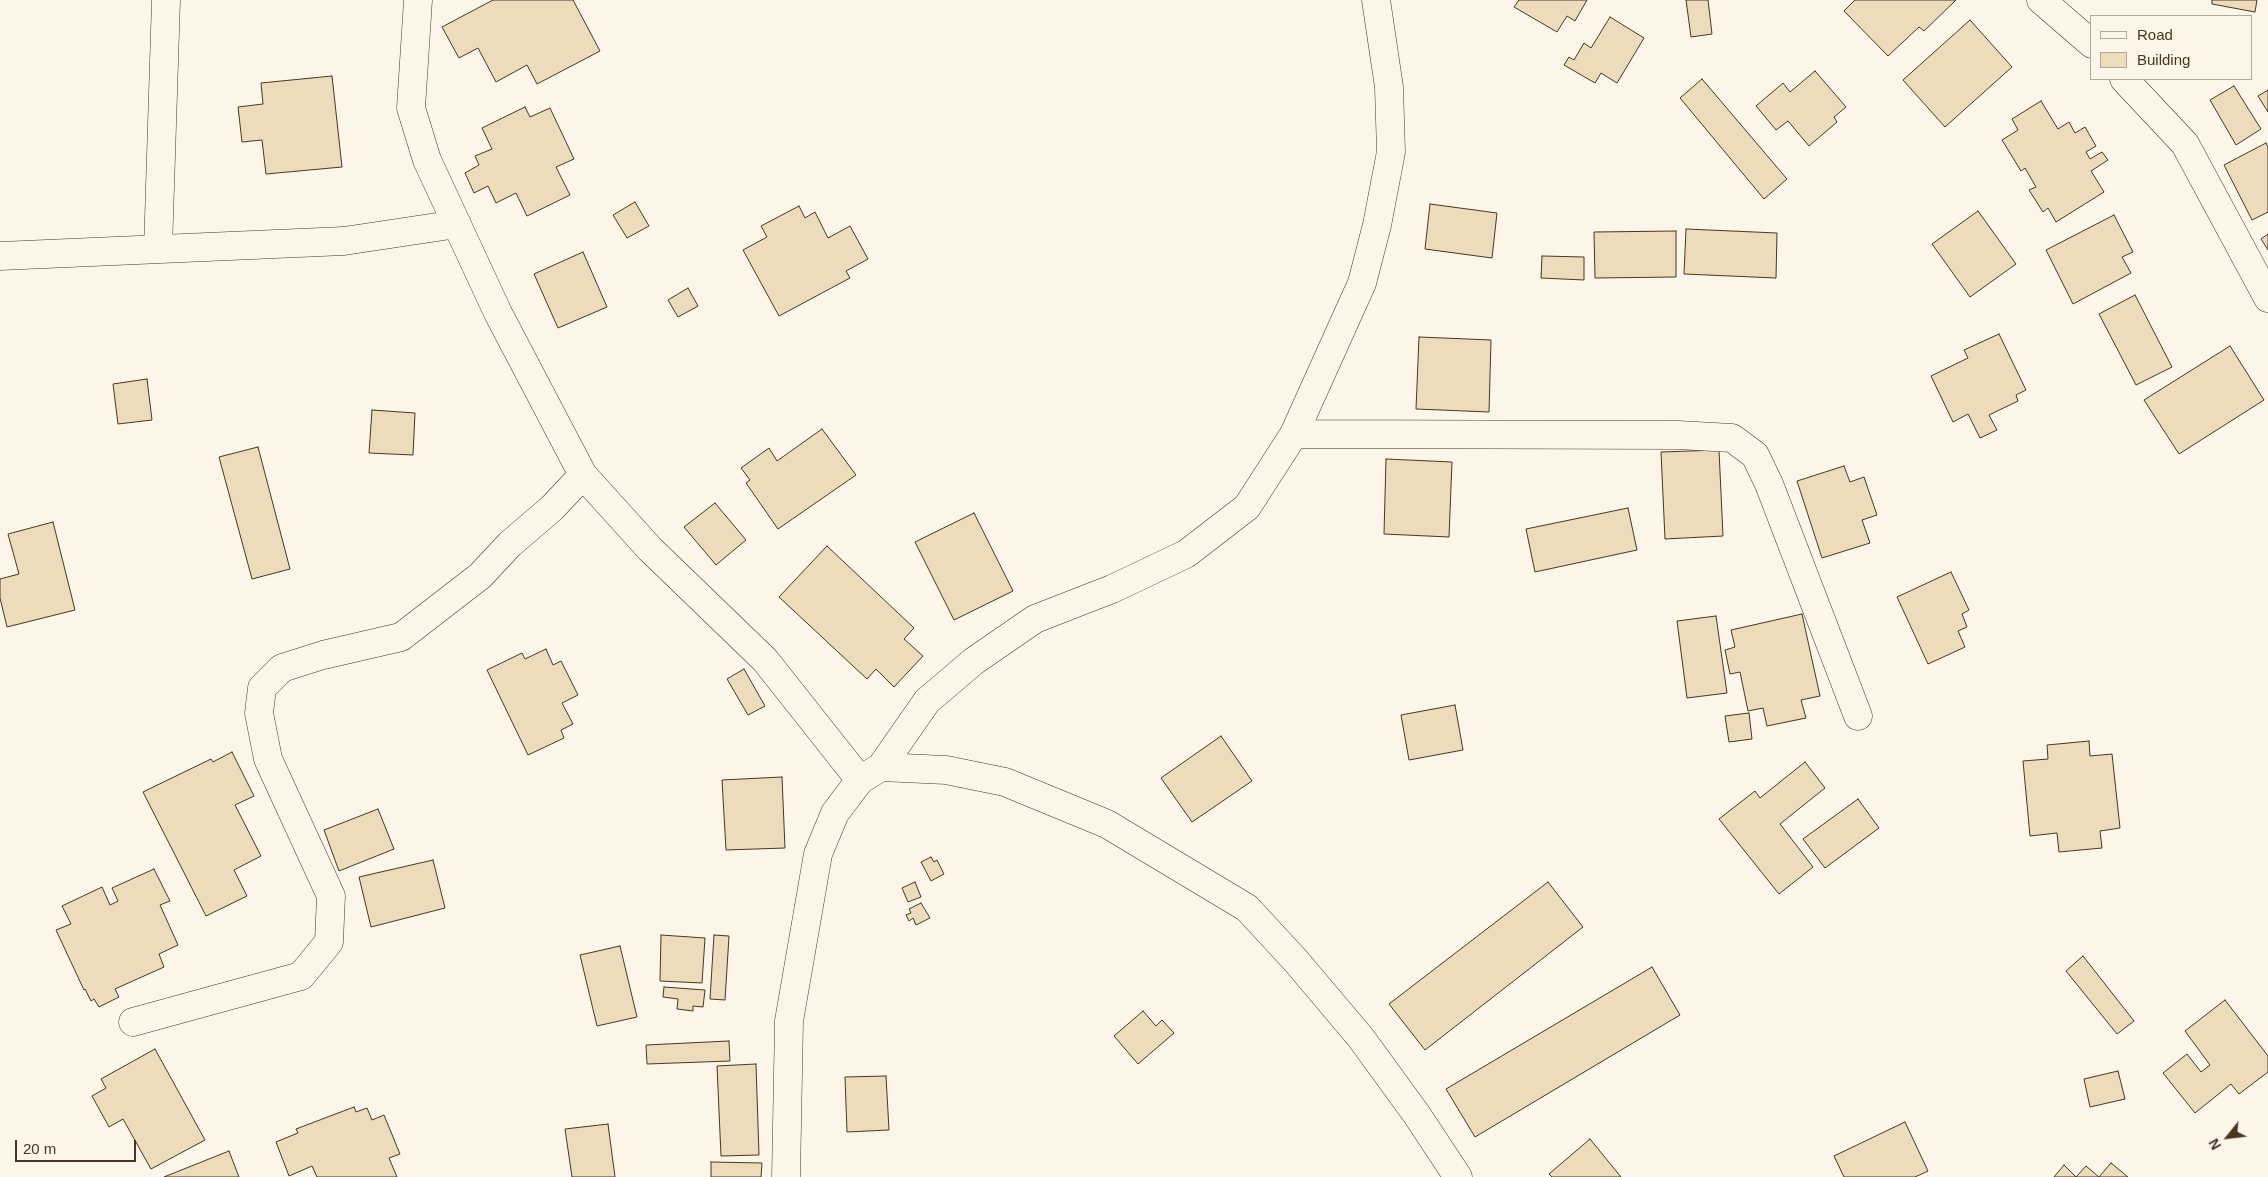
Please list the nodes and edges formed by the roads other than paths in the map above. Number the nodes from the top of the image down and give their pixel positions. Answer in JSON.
{"nodes":[{"id":1,"x":166,"y":0,"type":"edge"},
{"id":2,"x":418,"y":0,"type":"edge"},
{"id":3,"x":1376,"y":0,"type":"edge"},
{"id":4,"x":2040,"y":0,"type":"edge"},
{"id":5,"x":2090,"y":42,"type":"edge"},
{"id":6,"x":2125,"y":80,"type":"edge"},
{"id":7,"x":457,"y":224,"type":"junction"},
{"id":8,"x":158,"y":249,"type":"junction"},
{"id":9,"x":0,"y":256,"type":"edge"},
{"id":10,"x":2268,"y":298,"type":"edge"},
{"id":11,"x":1294,"y":434,"type":"junction"},
{"id":12,"x":583,"y":475,"type":"junction"},
{"id":13,"x":1858,"y":716,"type":"dead end"},
{"id":14,"x":870,"y":774,"type":"junction"},
{"id":15,"x":133,"y":1022,"type":"dead end"},
{"id":16,"x":786,"y":1177,"type":"edge"},
{"id":17,"x":1458,"y":1177,"type":"edge"}],
"edges":[{"from":1,"to":8,"type":"street"},
{"from":2,"to":7,"type":"street"},
{"from":3,"to":11,"type":"street"},
{"from":4,"to":5,"type":"street"},
{"from":6,"to":10,"type":"street"},
{"from":7,"to":8,"type":"street"},
{"from":7,"to":12,"type":"street"},
{"from":8,"to":9,"type":"street"},
{"from":11,"to":13,"type":"street"},
{"from":11,"to":14,"type":"street"},
{"from":12,"to":14,"type":"street"},
{"from":12,"to":15,"type":"street"},
{"from":14,"to":16,"type":"street"},
{"from":14,"to":17,"type":"street"}]}
